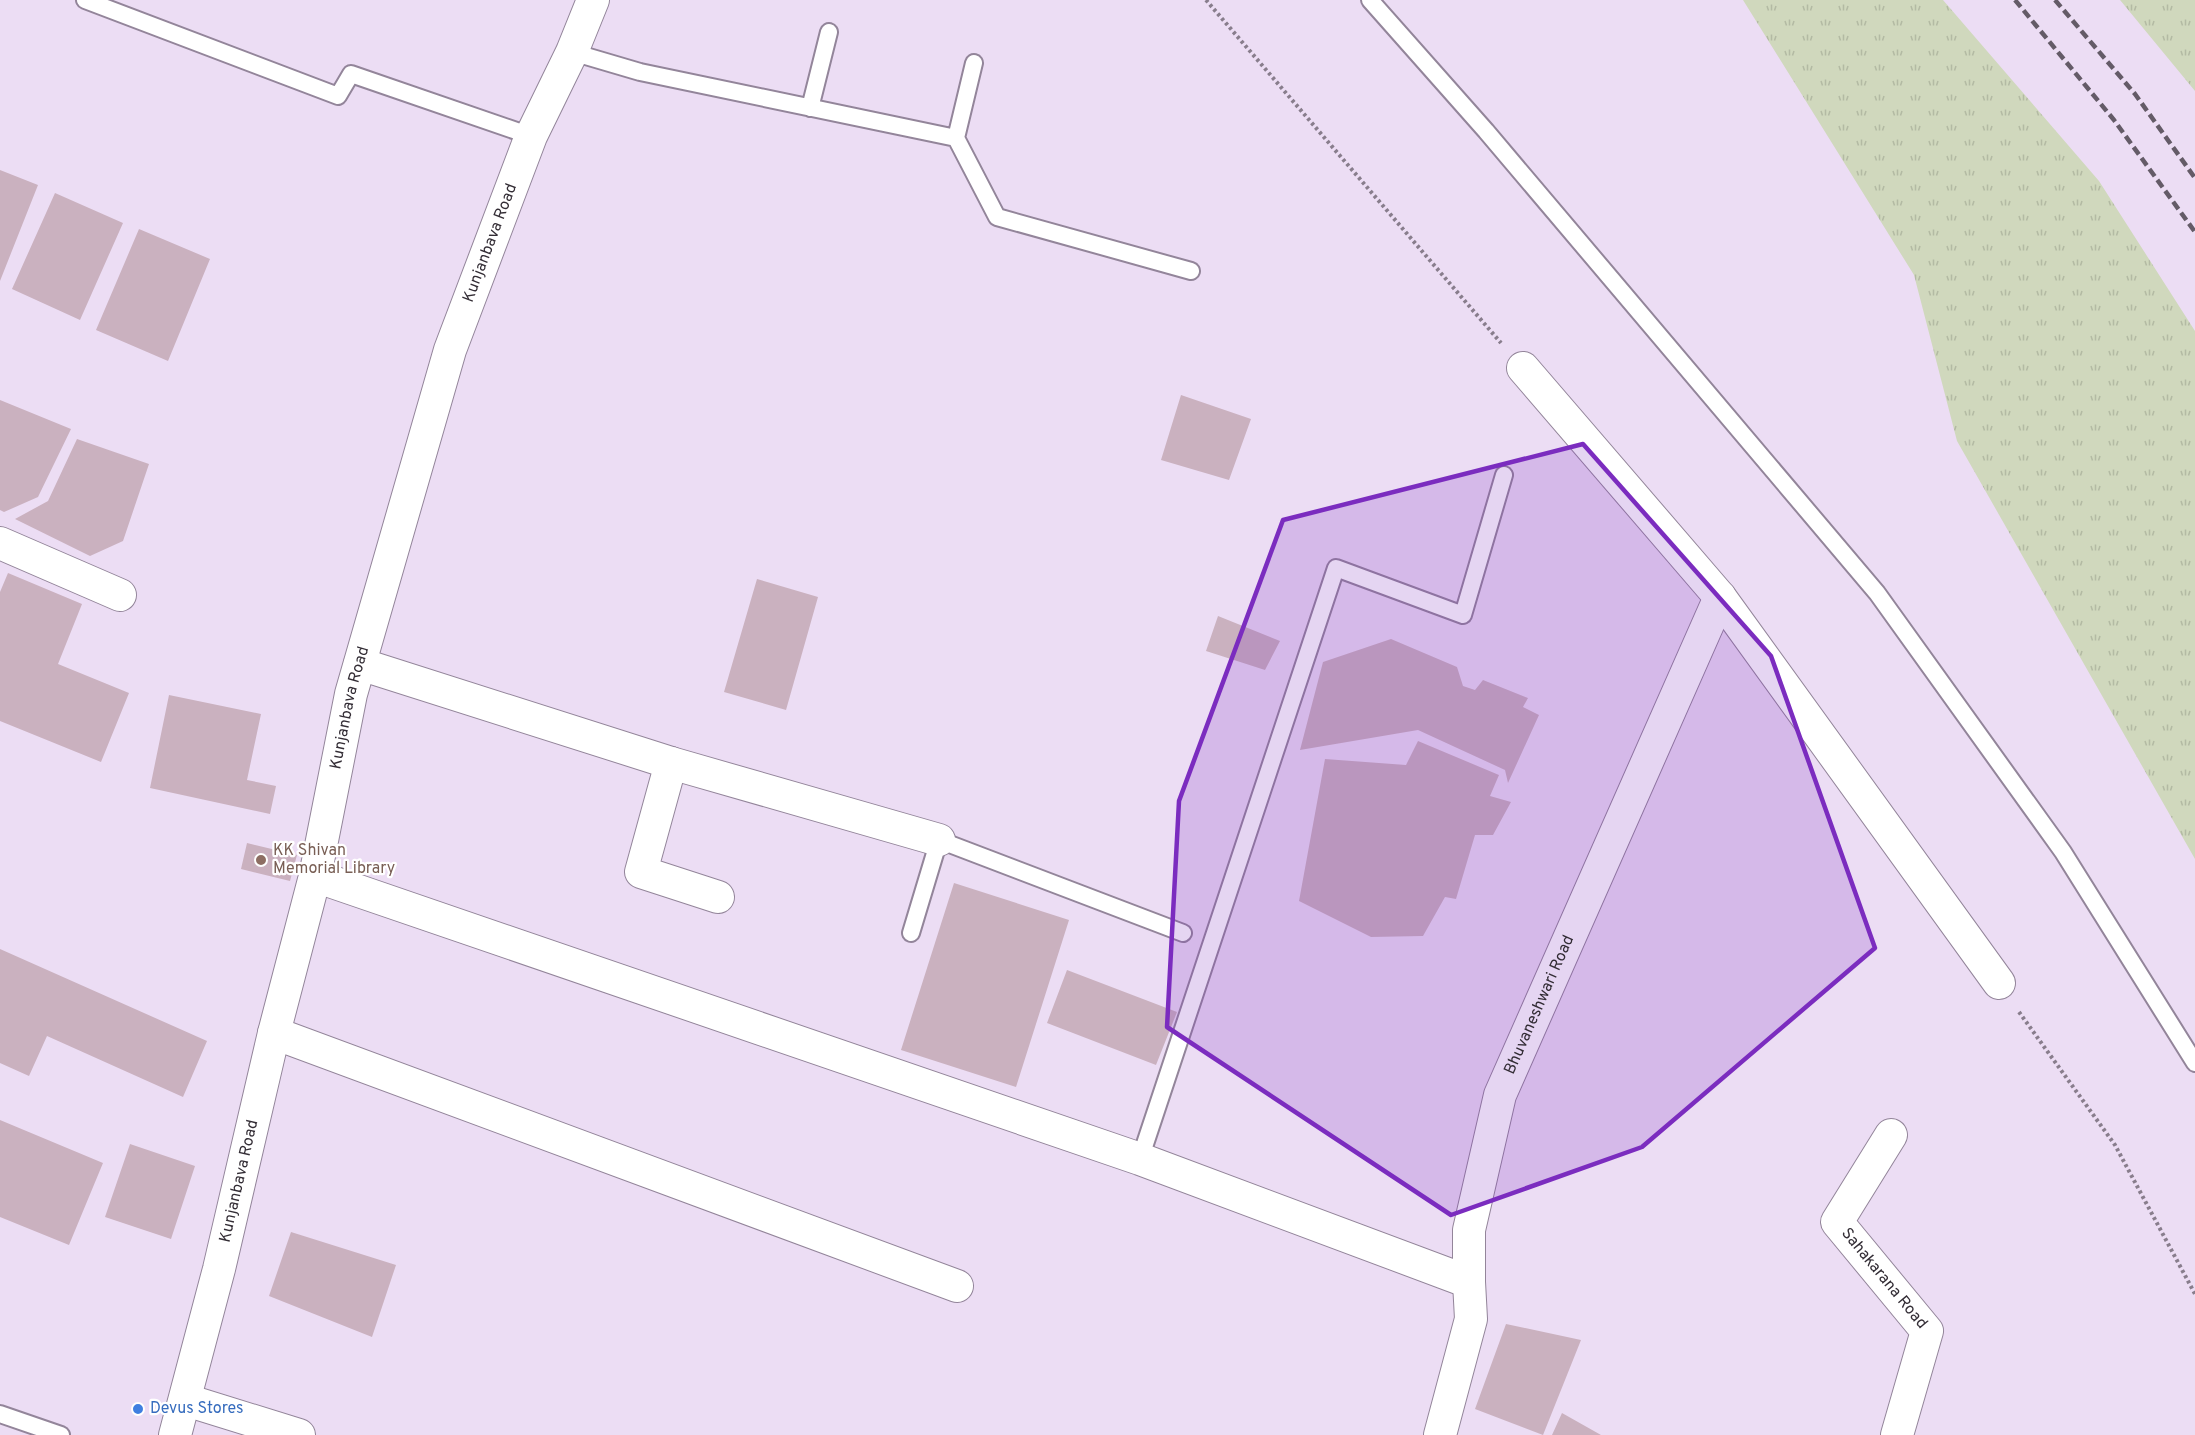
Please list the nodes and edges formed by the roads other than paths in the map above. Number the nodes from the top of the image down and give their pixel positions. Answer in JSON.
{"nodes":[{"id":1,"x":85,"y":0,"type":"edge"},
{"id":2,"x":593,"y":0,"type":"edge"},
{"id":3,"x":1370,"y":0,"type":"edge"},
{"id":4,"x":829,"y":32,"type":"dead end"},
{"id":5,"x":572,"y":52,"type":"junction"},
{"id":6,"x":974,"y":63,"type":"dead end"},
{"id":7,"x":810,"y":108,"type":"junction"},
{"id":8,"x":531,"y":136,"type":"junction"},
{"id":9,"x":956,"y":138,"type":"junction"},
{"id":10,"x":1191,"y":271,"type":"dead end"},
{"id":11,"x":1523,"y":368,"type":"road end"},
{"id":12,"x":1504,"y":475,"type":"dead end"},
{"id":13,"x":0,"y":543,"type":"edge"},
{"id":14,"x":120,"y":595,"type":"dead end"},
{"id":15,"x":1720,"y":597,"type":"junction"},
{"id":16,"x":360,"y":664,"type":"junction"},
{"id":17,"x":671,"y":762,"type":"junction"},
{"id":18,"x":939,"y":840,"type":"junction"},
{"id":19,"x":315,"y":876,"type":"junction"},
{"id":20,"x":718,"y":897,"type":"dead end"},
{"id":21,"x":911,"y":933,"type":"dead end"},
{"id":22,"x":1183,"y":933,"type":"dead end"},
{"id":23,"x":1999,"y":983,"type":"road end"},
{"id":24,"x":274,"y":1034,"type":"junction"},
{"id":25,"x":2195,"y":1063,"type":"edge"},
{"id":26,"x":1891,"y":1135,"type":"dead end"},
{"id":27,"x":1140,"y":1159,"type":"junction"},
{"id":28,"x":1469,"y":1282,"type":"junction"},
{"id":29,"x":957,"y":1286,"type":"dead end"},
{"id":30,"x":186,"y":1400,"type":"junction"},
{"id":31,"x":0,"y":1414,"type":"edge"},
{"id":32,"x":61,"y":1435,"type":"edge"},
{"id":33,"x":176,"y":1435,"type":"edge"},
{"id":34,"x":299,"y":1435,"type":"edge"},
{"id":35,"x":1440,"y":1435,"type":"edge"},
{"id":36,"x":1897,"y":1435,"type":"edge"}],
"edges":[{"from":1,"to":8,"type":"lane"},
{"from":2,"to":5,"type":"street","name":"Kunjanbava Road"},
{"from":3,"to":25,"type":"lane"},
{"from":4,"to":7,"type":"lane"},
{"from":5,"to":7,"type":"lane"},
{"from":5,"to":8,"type":"street","name":"Kunjanbava Road"},
{"from":6,"to":9,"type":"lane"},
{"from":7,"to":9,"type":"lane"},
{"from":8,"to":16,"type":"street","name":"Kunjanbava Road"},
{"from":9,"to":10,"type":"lane"},
{"from":11,"to":15,"type":"street"},
{"from":12,"to":27,"type":"lane"},
{"from":13,"to":14,"type":"street"},
{"from":15,"to":23,"type":"street"},
{"from":15,"to":28,"type":"street","name":"Bhuvaneshwari Road"},
{"from":16,"to":17,"type":"street"},
{"from":16,"to":19,"type":"street","name":"Kunjanbava Road"},
{"from":17,"to":18,"type":"street"},
{"from":17,"to":20,"type":"street"},
{"from":18,"to":21,"type":"lane"},
{"from":18,"to":22,"type":"lane"},
{"from":19,"to":24,"type":"street","name":"Kunjanbava Road"},
{"from":19,"to":27,"type":"street"},
{"from":24,"to":29,"type":"street"},
{"from":24,"to":30,"type":"street","name":"Kunjanbava Road"},
{"from":26,"to":36,"type":"street","name":"Sahakarana Road"},
{"from":27,"to":28,"type":"street"},
{"from":28,"to":35,"type":"street","name":"Bhuvaneshwari Road"},
{"from":30,"to":33,"type":"street","name":"Kunjanbava Road"},
{"from":30,"to":34,"type":"street"},
{"from":31,"to":32,"type":"lane"}]}
